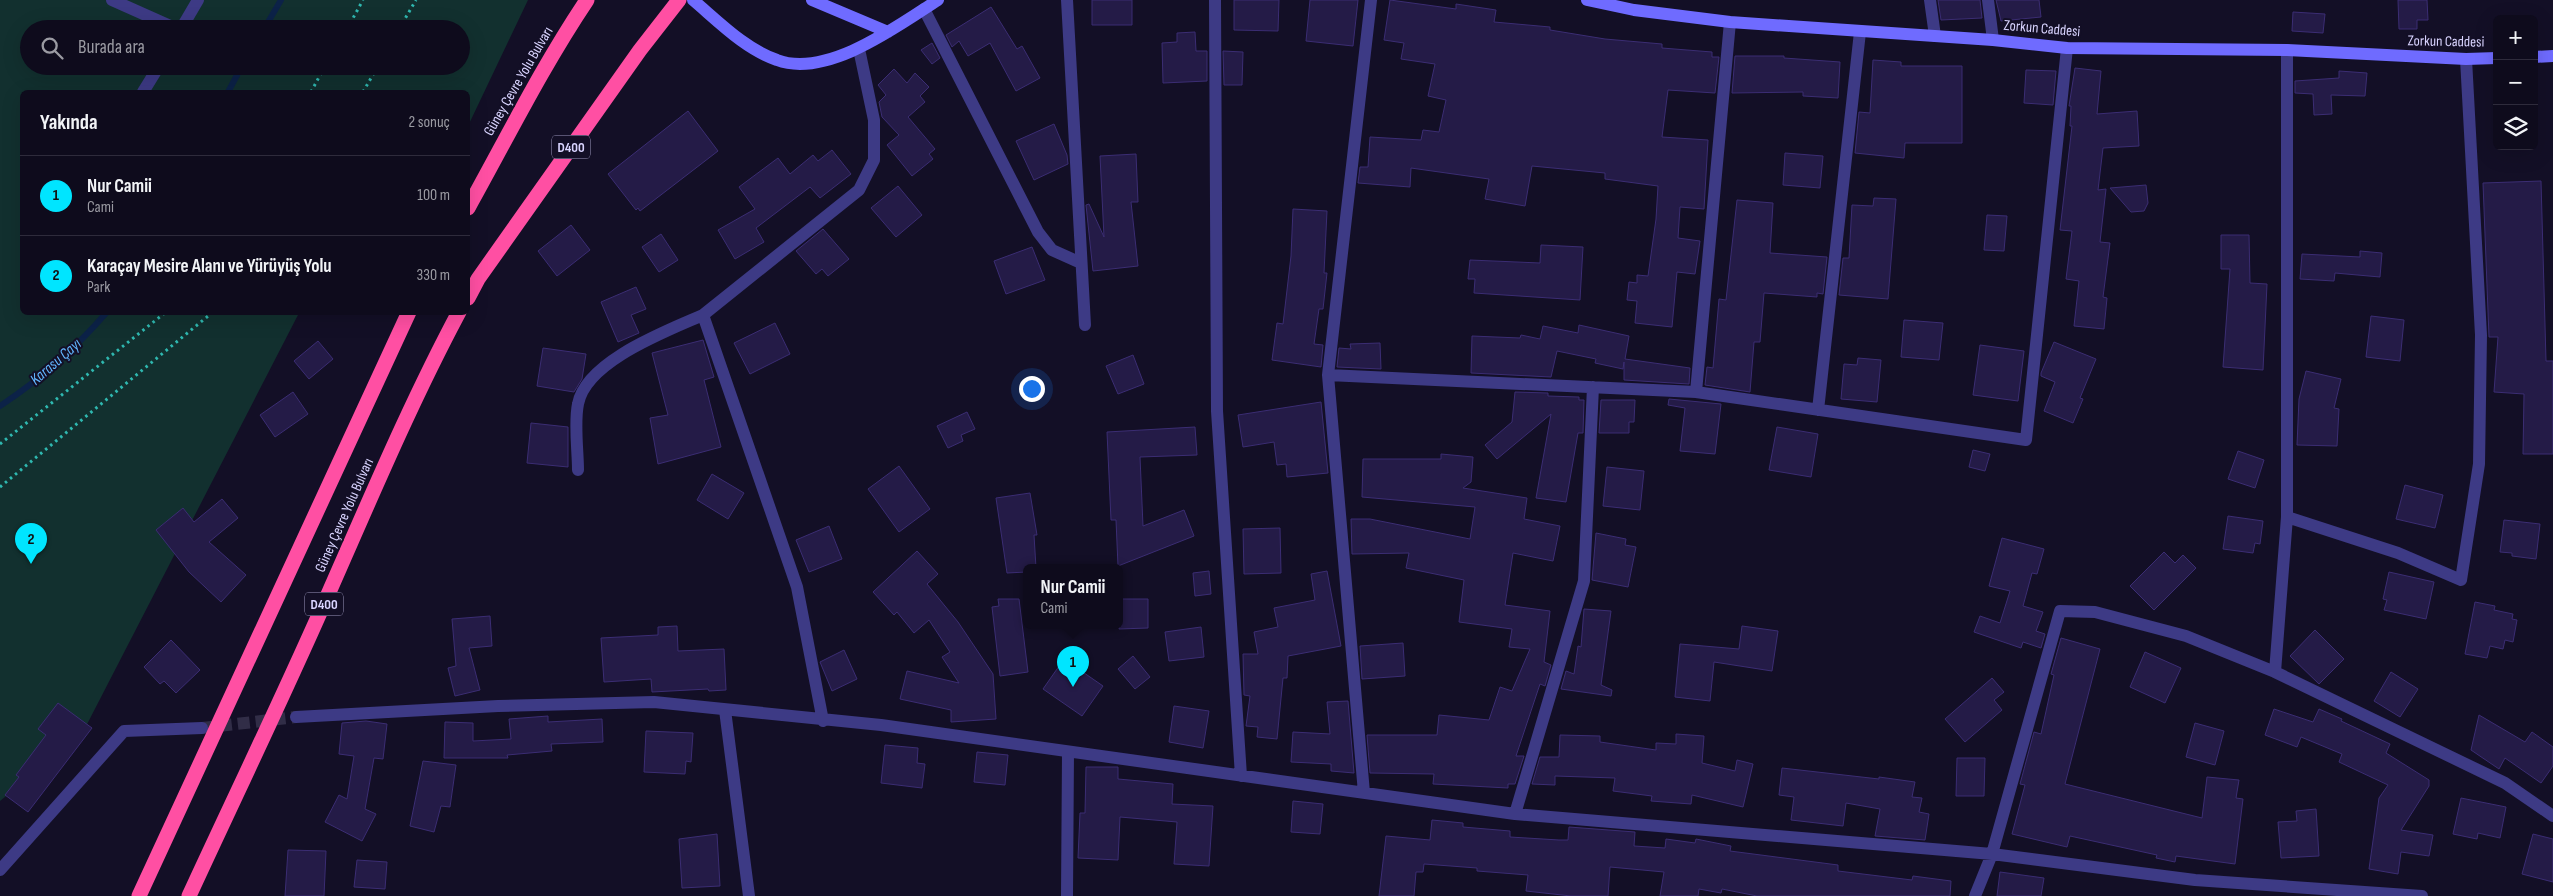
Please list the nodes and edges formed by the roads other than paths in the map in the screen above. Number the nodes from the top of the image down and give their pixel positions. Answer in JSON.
{"nodes":[{"id":1,"x":112,"y":0,"type":"edge"},
{"id":2,"x":198,"y":0,"type":"edge"},
{"id":3,"x":587,"y":0,"type":"edge"},
{"id":4,"x":679,"y":0,"type":"edge"},
{"id":5,"x":694,"y":0,"type":"edge"},
{"id":6,"x":812,"y":0,"type":"edge"},
{"id":7,"x":938,"y":0,"type":"edge"},
{"id":8,"x":1067,"y":0,"type":"edge"},
{"id":9,"x":1215,"y":0,"type":"edge"},
{"id":10,"x":1371,"y":0,"type":"edge"},
{"id":11,"x":1587,"y":0,"type":"edge"},
{"id":12,"x":1930,"y":0,"type":"edge"},
{"id":13,"x":1988,"y":0,"type":"edge"},
{"id":14,"x":924,"y":9,"type":"junction"},
{"id":15,"x":156,"y":20,"type":"edge"},
{"id":16,"x":186,"y":20,"type":"edge"},
{"id":17,"x":1730,"y":22,"type":"junction"},
{"id":18,"x":888,"y":32,"type":"junction"},
{"id":19,"x":1860,"y":32,"type":"junction"},
{"id":20,"x":1935,"y":36,"type":"junction"},
{"id":21,"x":1993,"y":40,"type":"junction"},
{"id":22,"x":2067,"y":48,"type":"junction"},
{"id":23,"x":859,"y":49,"type":"junction"},
{"id":24,"x":2287,"y":50,"type":"junction"},
{"id":25,"x":2553,"y":56,"type":"edge"},
{"id":26,"x":2538,"y":57,"type":"edge"},
{"id":27,"x":2493,"y":58,"type":"edge"},
{"id":28,"x":2466,"y":59,"type":"junction"},
{"id":29,"x":153,"y":75,"type":"edge"},
{"id":30,"x":144,"y":90,"type":"edge"},
{"id":31,"x":470,"y":204,"type":"edge"},
{"id":32,"x":1082,"y":263,"type":"junction"},
{"id":33,"x":470,"y":294,"type":"edge"},
{"id":34,"x":408,"y":315,"type":"edge"},
{"id":35,"x":458,"y":315,"type":"edge"},
{"id":36,"x":703,"y":315,"type":"junction"},
{"id":37,"x":1085,"y":325,"type":"dead end"},
{"id":38,"x":1328,"y":375,"type":"junction"},
{"id":39,"x":1593,"y":387,"type":"junction"},
{"id":40,"x":1696,"y":392,"type":"junction"},
{"id":41,"x":1818,"y":410,"type":"junction"},
{"id":42,"x":578,"y":470,"type":"dead end"},
{"id":43,"x":2287,"y":518,"type":"junction"},
{"id":44,"x":2275,"y":672,"type":"junction"},
{"id":45,"x":725,"y":710,"type":"junction"},
{"id":46,"x":296,"y":717,"type":"tunnel mouth"},
{"id":47,"x":823,"y":721,"type":"junction"},
{"id":48,"x":202,"y":728,"type":"tunnel mouth"},
{"id":49,"x":1068,"y":752,"type":"junction"},
{"id":50,"x":1241,"y":776,"type":"junction"},
{"id":51,"x":1364,"y":793,"type":"junction"},
{"id":52,"x":1515,"y":814,"type":"junction"},
{"id":53,"x":2553,"y":816,"type":"edge"},
{"id":54,"x":1992,"y":854,"type":"junction"},
{"id":55,"x":0,"y":870,"type":"edge"},
{"id":56,"x":139,"y":896,"type":"edge"},
{"id":57,"x":189,"y":896,"type":"edge"},
{"id":58,"x":749,"y":896,"type":"edge"},
{"id":59,"x":1067,"y":896,"type":"edge"},
{"id":60,"x":1975,"y":896,"type":"edge"},
{"id":61,"x":2422,"y":896,"type":"edge"}],
"edges":[{"from":1,"to":15,"type":"street"},
{"from":2,"to":16,"type":"street"},
{"from":3,"to":31,"type":"highway","name":"Güney Çevre Yolu Bulvarı"},
{"from":4,"to":33,"type":"highway","number":"D400"},
{"from":5,"to":23,"type":"street"},
{"from":6,"to":18,"type":"street"},
{"from":7,"to":14,"type":"street"},
{"from":8,"to":32,"type":"street"},
{"from":9,"to":50,"type":"street"},
{"from":10,"to":38,"type":"street"},
{"from":11,"to":17,"type":"street","name":"Zorkun Caddesi"},
{"from":12,"to":20,"type":"street"},
{"from":13,"to":21,"type":"street"},
{"from":14,"to":18,"type":"street"},
{"from":14,"to":32,"type":"street"},
{"from":17,"to":19,"type":"street","name":"Zorkun Caddesi"},
{"from":17,"to":40,"type":"street"},
{"from":18,"to":23,"type":"street"},
{"from":19,"to":20,"type":"street","name":"Zorkun Caddesi"},
{"from":19,"to":41,"type":"street"},
{"from":20,"to":21,"type":"street","name":"Zorkun Caddesi"},
{"from":21,"to":22,"type":"street","name":"Zorkun Caddesi"},
{"from":22,"to":24,"type":"street","name":"Zorkun Caddesi"},
{"from":22,"to":41,"type":"street"},
{"from":23,"to":36,"type":"street"},
{"from":24,"to":28,"type":"street","name":"Zorkun Caddesi"},
{"from":24,"to":43,"type":"street"},
{"from":25,"to":26,"type":"street"},
{"from":27,"to":28,"type":"street","name":"Zorkun Caddesi"},
{"from":28,"to":43,"type":"street"},
{"from":29,"to":30,"type":"street"},
{"from":32,"to":37,"type":"street"},
{"from":34,"to":56,"type":"highway","name":"Güney Çevre Yolu Bulvarı"},
{"from":35,"to":57,"type":"highway","name":"Güney Çevre Yolu Bulvarı","number":"D400"},
{"from":36,"to":42,"type":"street"},
{"from":36,"to":47,"type":"street"},
{"from":38,"to":39,"type":"street"},
{"from":38,"to":51,"type":"street"},
{"from":39,"to":40,"type":"street"},
{"from":39,"to":52,"type":"street"},
{"from":40,"to":41,"type":"street"},
{"from":43,"to":44,"type":"street"},
{"from":44,"to":53,"type":"street"},
{"from":44,"to":54,"type":"street"},
{"from":45,"to":46,"type":"street"},
{"from":45,"to":47,"type":"street"},
{"from":45,"to":58,"type":"street"},
{"from":47,"to":49,"type":"street"},
{"from":48,"to":55,"type":"street"},
{"from":49,"to":50,"type":"street"},
{"from":49,"to":59,"type":"street"},
{"from":50,"to":51,"type":"street"},
{"from":51,"to":52,"type":"street"},
{"from":52,"to":54,"type":"street"},
{"from":54,"to":60,"type":"street"},
{"from":54,"to":61,"type":"street"}]}
